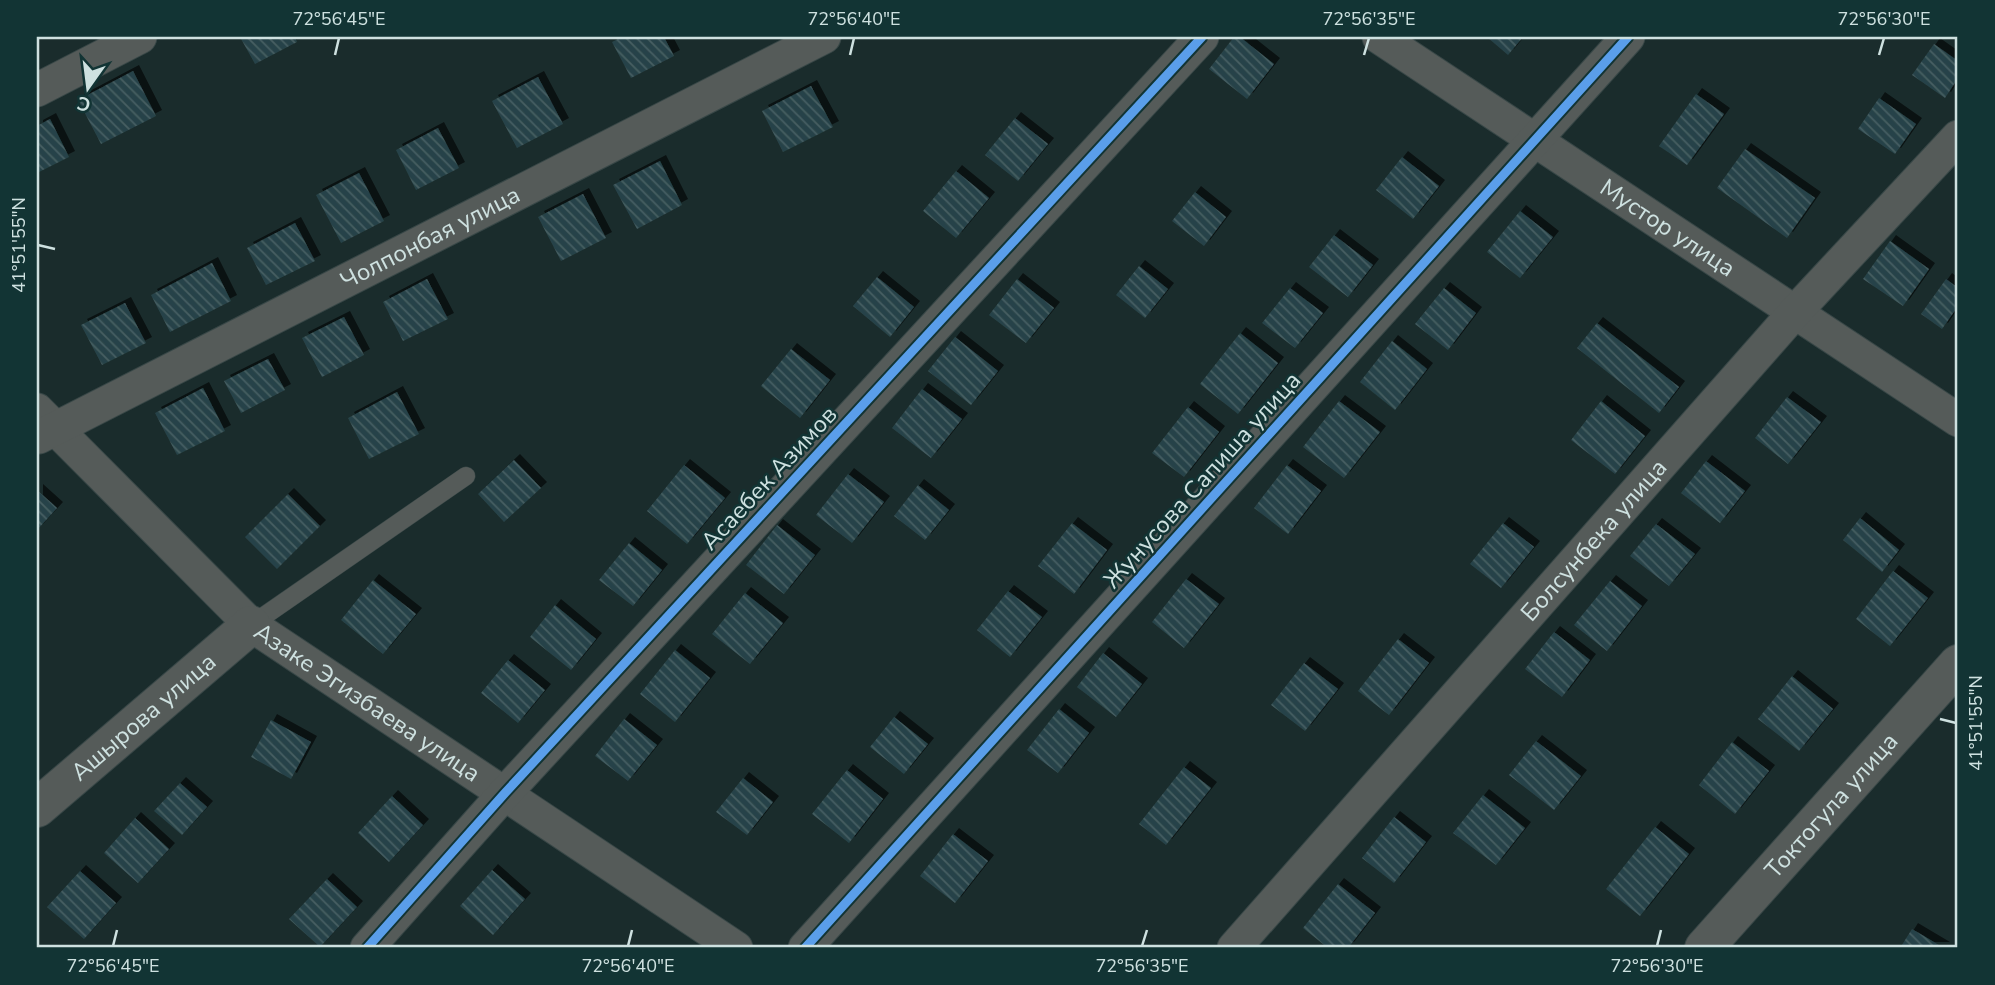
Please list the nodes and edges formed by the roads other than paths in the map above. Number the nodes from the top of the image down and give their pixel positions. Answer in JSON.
{"nodes":[{"id":1,"x":140,"y":37,"type":"edge"},
{"id":2,"x":824,"y":37,"type":"edge"},
{"id":3,"x":1202,"y":37,"type":"edge"},
{"id":4,"x":1379,"y":37,"type":"edge"},
{"id":5,"x":1628,"y":37,"type":"edge"},
{"id":6,"x":37,"y":90,"type":"edge"},
{"id":7,"x":1958,"y":137,"type":"edge"},
{"id":8,"x":1535,"y":140,"type":"junction"},
{"id":9,"x":1796,"y":312,"type":"junction"},
{"id":10,"x":1958,"y":421,"type":"edge"},
{"id":11,"x":43,"y":425,"type":"edge"},
{"id":12,"x":466,"y":476,"type":"dead end"},
{"id":13,"x":251,"y":625,"type":"junction"},
{"id":14,"x":1958,"y":664,"type":"edge"},
{"id":15,"x":505,"y":793,"type":"junction"},
{"id":16,"x":37,"y":808,"type":"edge"},
{"id":17,"x":367,"y":948,"type":"edge"},
{"id":18,"x":736,"y":948,"type":"edge"},
{"id":19,"x":805,"y":948,"type":"edge"},
{"id":20,"x":1234,"y":948,"type":"edge"},
{"id":21,"x":1704,"y":948,"type":"edge"}],
"edges":[{"from":1,"to":6,"type":"street"},
{"from":2,"to":11,"type":"street","name":"Чолпонбая улица"},
{"from":3,"to":15,"type":"street","name":"Асаебек Азимов"},
{"from":4,"to":8,"type":"street","name":"Мустор улица"},
{"from":5,"to":8,"type":"street","name":"Жунусова Сапиша улица"},
{"from":7,"to":9,"type":"street","name":"Болсунбека улица"},
{"from":8,"to":9,"type":"street","name":"Мустор улица"},
{"from":8,"to":19,"type":"street","name":"Жунусова Сапиша улица"},
{"from":9,"to":10,"type":"street","name":"Мустор улица"},
{"from":9,"to":20,"type":"street","name":"Болсунбека улица"},
{"from":11,"to":13,"type":"street","name":"Азаке Эгизбаева улица"},
{"from":12,"to":13,"type":"lane"},
{"from":13,"to":15,"type":"street","name":"Азаке Эгизбаева улица"},
{"from":13,"to":16,"type":"street","name":"Ашырова улица"},
{"from":14,"to":21,"type":"street","name":"Токтогула улица"},
{"from":15,"to":17,"type":"street","name":"Асаебек Азимов"},
{"from":15,"to":18,"type":"street","name":"Азаке Эгизбаева улица"}]}
